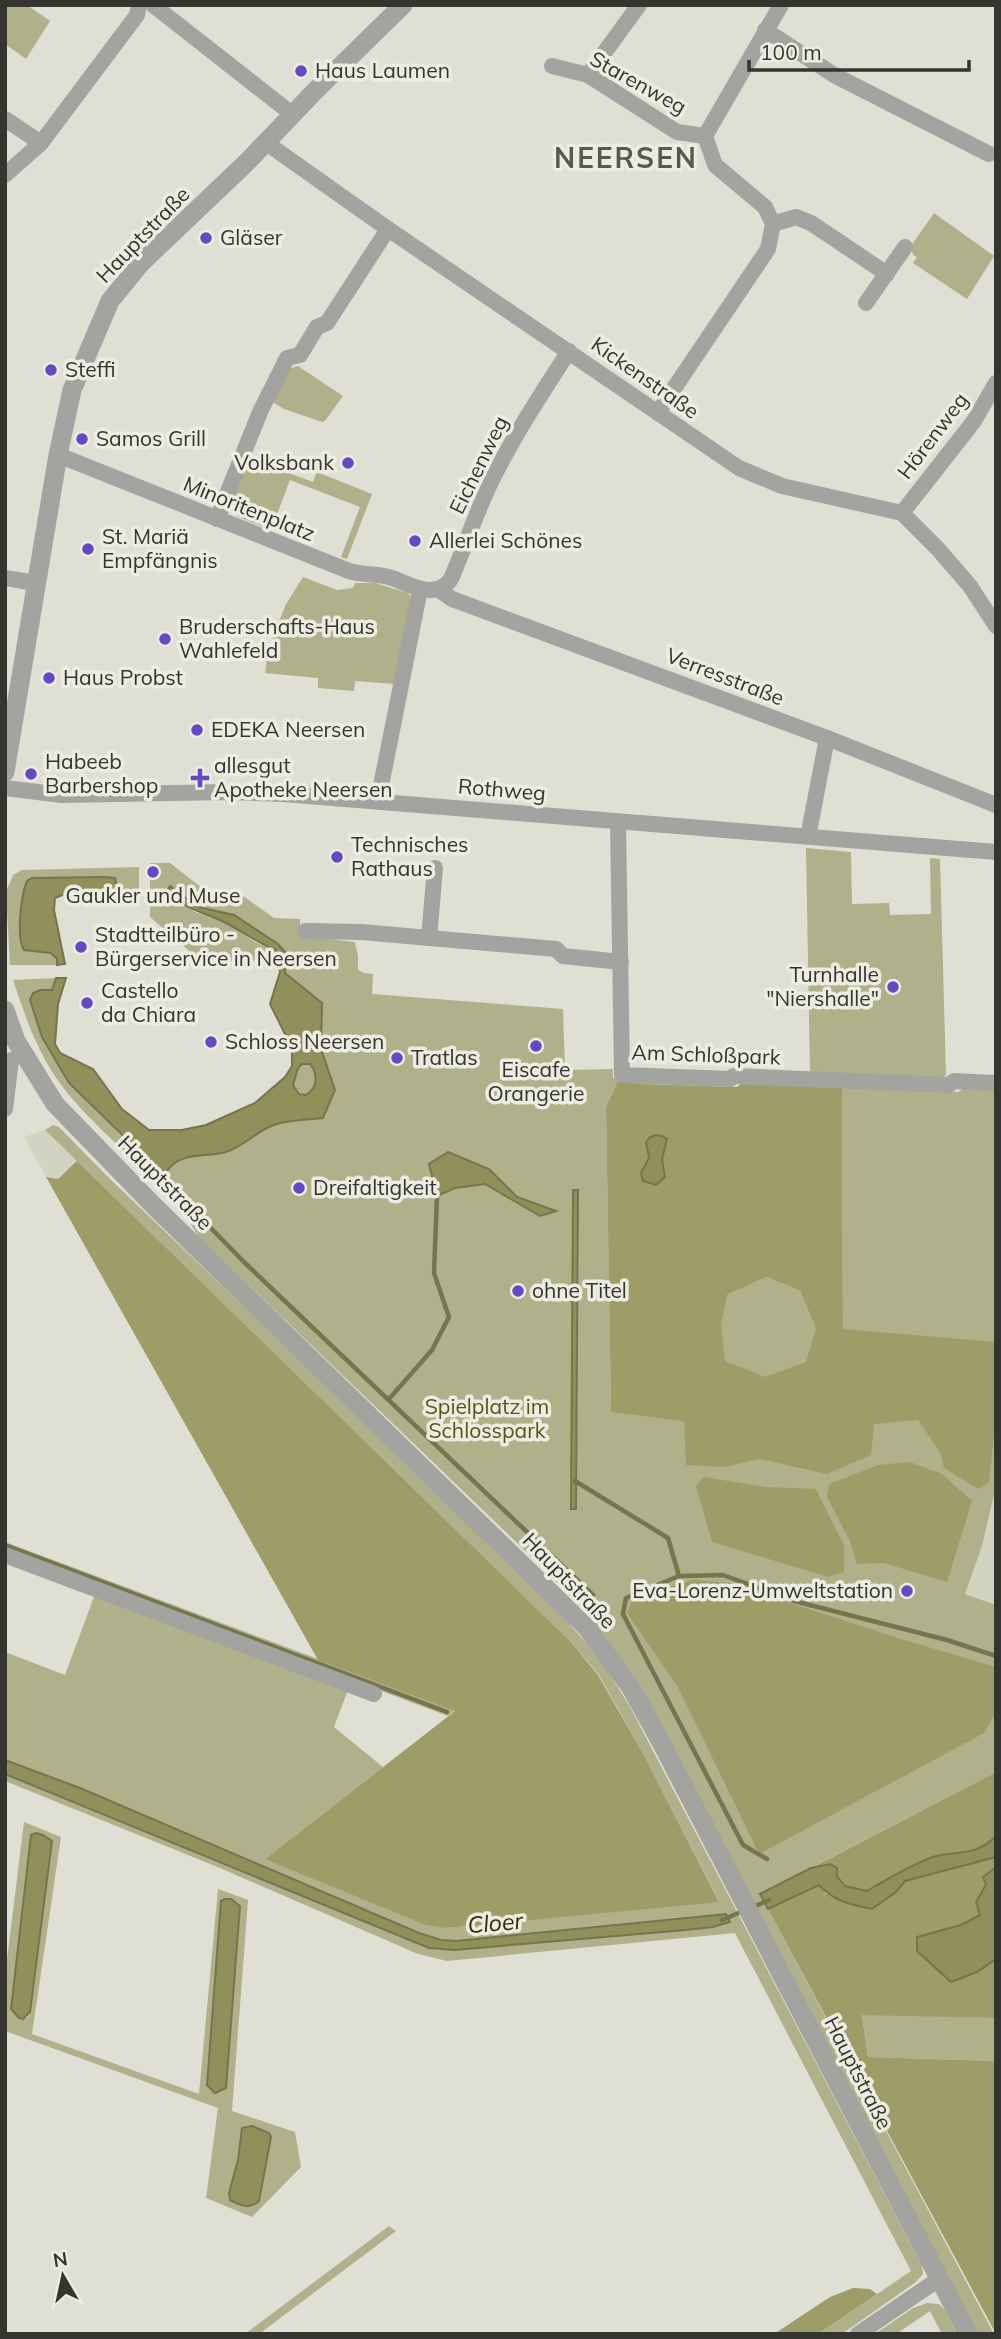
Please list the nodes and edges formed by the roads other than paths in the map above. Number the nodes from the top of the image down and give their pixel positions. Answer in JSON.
{"nodes":[{"id":1,"x":139,"y":5,"type":"edge"},
{"id":2,"x":153,"y":5,"type":"edge"},
{"id":3,"x":403,"y":5,"type":"edge"},
{"id":4,"x":639,"y":5,"type":"edge"},
{"id":5,"x":781,"y":5,"type":"edge"},
{"id":6,"x":765,"y":30,"type":"junction"},
{"id":7,"x":552,"y":66,"type":"dead end"},
{"id":8,"x":588,"y":75,"type":"junction"},
{"id":9,"x":292,"y":114,"type":"junction"},
{"id":10,"x":5,"y":119,"type":"edge"},
{"id":11,"x":705,"y":136,"type":"junction"},
{"id":12,"x":265,"y":142,"type":"junction"},
{"id":13,"x":41,"y":143,"type":"junction"},
{"id":14,"x":989,"y":154,"type":"dead end"},
{"id":15,"x":5,"y":174,"type":"edge"},
{"id":16,"x":773,"y":224,"type":"junction"},
{"id":17,"x":388,"y":229,"type":"junction"},
{"id":18,"x":905,"y":247,"type":"dead end"},
{"id":19,"x":887,"y":274,"type":"junction"},
{"id":20,"x":866,"y":303,"type":"dead end"},
{"id":21,"x":569,"y":351,"type":"junction"},
{"id":22,"x":996,"y":383,"type":"edge"},
{"id":23,"x":658,"y":412,"type":"junction"},
{"id":24,"x":58,"y":455,"type":"junction"},
{"id":25,"x":902,"y":513,"type":"junction"},
{"id":26,"x":217,"y":519,"type":"junction"},
{"id":27,"x":5,"y":578,"type":"edge"},
{"id":28,"x":36,"y":583,"type":"junction"},
{"id":29,"x":429,"y":590,"type":"junction"},
{"id":30,"x":996,"y":626,"type":"edge"},
{"id":31,"x":827,"y":738,"type":"junction"},
{"id":32,"x":5,"y":772,"type":"edge"},
{"id":33,"x":5,"y":788,"type":"edge"},
{"id":34,"x":378,"y":801,"type":"junction"},
{"id":35,"x":996,"y":805,"type":"edge"},
{"id":36,"x":618,"y":822,"type":"junction"},
{"id":37,"x":808,"y":837,"type":"junction"},
{"id":38,"x":996,"y":852,"type":"edge"},
{"id":39,"x":435,"y":868,"type":"dead end"},
{"id":40,"x":304,"y":930,"type":"dead end"},
{"id":41,"x":429,"y":938,"type":"junction"},
{"id":42,"x":621,"y":962,"type":"junction"},
{"id":43,"x":5,"y":1010,"type":"edge"},
{"id":44,"x":11,"y":1060,"type":"dead end"},
{"id":45,"x":996,"y":1083,"type":"edge"},
{"id":46,"x":5,"y":1109,"type":"edge"},
{"id":47,"x":5,"y":1555,"type":"edge"},
{"id":48,"x":374,"y":1693,"type":"dead end"},
{"id":49,"x":939,"y":2279,"type":"junction"},
{"id":50,"x":859,"y":2334,"type":"edge"},
{"id":51,"x":968,"y":2334,"type":"edge"}],
"edges":[{"from":1,"to":13,"type":"street"},
{"from":2,"to":9,"type":"street"},
{"from":3,"to":9,"type":"street","name":"Hauptstraße"},
{"from":4,"to":8,"type":"street"},
{"from":5,"to":6,"type":"street"},
{"from":6,"to":11,"type":"street"},
{"from":6,"to":14,"type":"street"},
{"from":7,"to":8,"type":"street","name":"Starenweg"},
{"from":8,"to":11,"type":"street","name":"Starenweg"},
{"from":9,"to":12,"type":"street","name":"Hauptstraße"},
{"from":10,"to":13,"type":"street"},
{"from":11,"to":16,"type":"street"},
{"from":12,"to":17,"type":"street","name":"Kickenstraße"},
{"from":12,"to":24,"type":"street","name":"Hauptstraße"},
{"from":13,"to":15,"type":"street"},
{"from":16,"to":19,"type":"street"},
{"from":16,"to":23,"type":"street"},
{"from":17,"to":21,"type":"street","name":"Kickenstraße"},
{"from":17,"to":26,"type":"street"},
{"from":18,"to":19,"type":"street"},
{"from":19,"to":20,"type":"street"},
{"from":21,"to":23,"type":"street","name":"Kickenstraße"},
{"from":21,"to":29,"type":"street","name":"Eichenweg"},
{"from":22,"to":25,"type":"street","name":"Hörenweg"},
{"from":23,"to":25,"type":"street","name":"Kickenstraße"},
{"from":24,"to":26,"type":"street","name":"Minoritenplatz"},
{"from":24,"to":28,"type":"street","name":"Hauptstraße"},
{"from":25,"to":30,"type":"street"},
{"from":26,"to":29,"type":"street","name":"Minoritenplatz"},
{"from":27,"to":28,"type":"street"},
{"from":28,"to":32,"type":"street","name":"Hauptstraße"},
{"from":29,"to":31,"type":"street","name":"Verresstraße"},
{"from":29,"to":34,"type":"street","name":"Eichenweg"},
{"from":31,"to":35,"type":"street","name":"Verresstraße"},
{"from":31,"to":37,"type":"street"},
{"from":33,"to":34,"type":"street","name":"Rothweg"},
{"from":34,"to":36,"type":"street","name":"Rothweg"},
{"from":36,"to":37,"type":"street","name":"Rothweg"},
{"from":36,"to":42,"type":"street","name":"Am Schloßpark"},
{"from":37,"to":38,"type":"street","name":"Rothweg"},
{"from":39,"to":41,"type":"street"},
{"from":40,"to":41,"type":"street"},
{"from":41,"to":42,"type":"street"},
{"from":42,"to":45,"type":"street","name":"Am Schloßpark"},
{"from":43,"to":49,"type":"street","name":"Hauptstraße"},
{"from":44,"to":46,"type":"street"},
{"from":47,"to":48,"type":"street"},
{"from":49,"to":50,"type":"street"},
{"from":49,"to":51,"type":"street","name":"Hauptstraße"}]}
